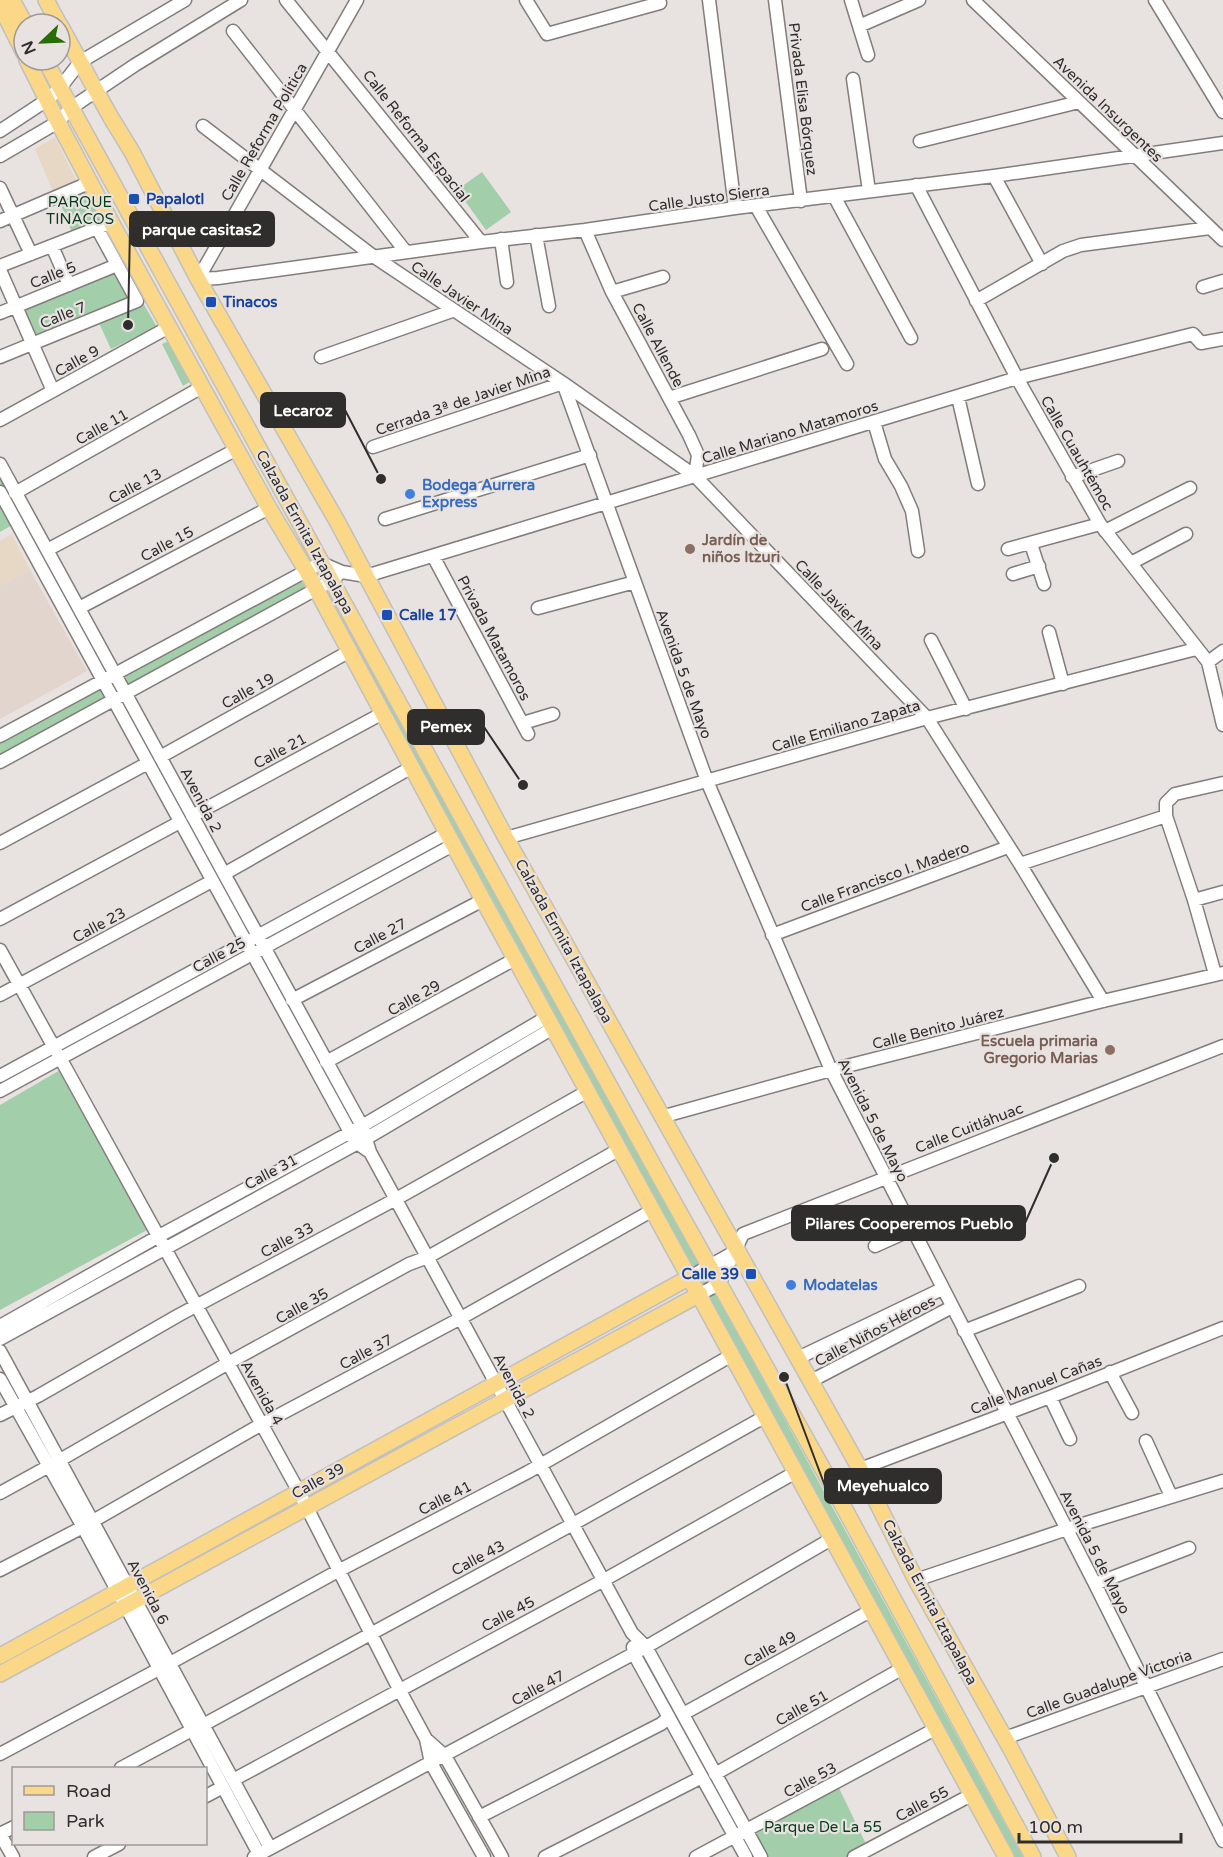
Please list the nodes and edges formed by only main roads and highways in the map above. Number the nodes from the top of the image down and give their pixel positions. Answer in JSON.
{"nodes":[{"id":1,"x":0,"y":5,"type":"edge"},
{"id":2,"x":12,"y":29,"type":"edge"},
{"id":3,"x":72,"y":47,"type":"edge"},
{"id":4,"x":33,"y":72,"type":"edge"},
{"id":5,"x":51,"y":72,"type":"edge"},
{"id":6,"x":690,"y":1277,"type":"junction"},
{"id":7,"x":700,"y":1294,"type":"junction"},
{"id":8,"x":0,"y":1656,"type":"edge"},
{"id":9,"x":0,"y":1674,"type":"edge"},
{"id":10,"x":1005,"y":1857,"type":"edge"},
{"id":11,"x":1033,"y":1857,"type":"edge"},
{"id":12,"x":1068,"y":1857,"type":"edge"}],
"edges":[{"from":1,"to":2,"type":"main road"},
{"from":3,"to":12,"type":"main road","name":"Calzada Ermita Iztapalapa"},
{"from":4,"to":6,"type":"main road","name":"Calzada Ermita Iztapalapa"},
{"from":5,"to":11,"type":"main road","name":"Calzada Ermita Iztapalapa"},
{"from":6,"to":7,"type":"main road","name":"Calzada Ermita Iztapalapa"},
{"from":6,"to":8,"type":"main road","name":"Calle 39"},
{"from":7,"to":9,"type":"main road","name":"Calle 39"},
{"from":7,"to":10,"type":"main road","name":"Calzada Ermita Iztapalapa"}]}
